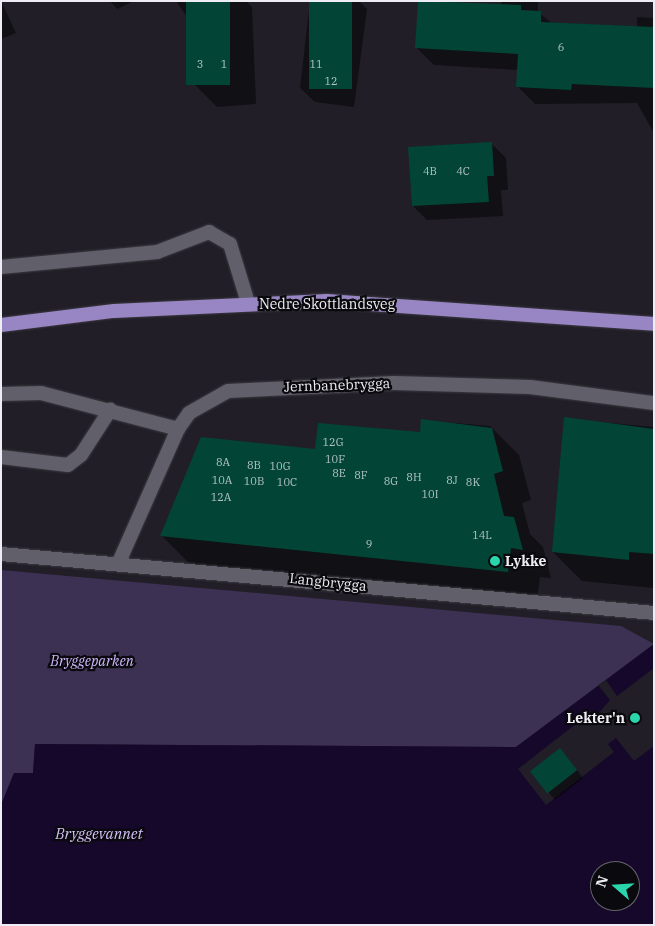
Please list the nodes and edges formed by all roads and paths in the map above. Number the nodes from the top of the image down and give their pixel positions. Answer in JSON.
{"nodes":[{"id":1,"x":1,"y":267,"type":"edge"},
{"id":2,"x":248,"y":303,"type":"junction"},
{"id":3,"x":654,"y":324,"type":"edge"},
{"id":4,"x":1,"y":325,"type":"edge"},
{"id":5,"x":1,"y":394,"type":"edge"},
{"id":6,"x":654,"y":403,"type":"edge"},
{"id":7,"x":110,"y":410,"type":"junction"},
{"id":8,"x":178,"y":429,"type":"junction"},
{"id":9,"x":1,"y":457,"type":"edge"},
{"id":10,"x":1,"y":554,"type":"edge"},
{"id":11,"x":119,"y":562,"type":"junction"},
{"id":12,"x":654,"y":612,"type":"edge"}],
"edges":[{"from":1,"to":2,"type":"street"},
{"from":2,"to":3,"type":"main road","name":"Nedre Skottlandsveg"},
{"from":2,"to":4,"type":"main road","name":"Nedre Skottlandsveg"},
{"from":5,"to":7,"type":"street"},
{"from":6,"to":8,"type":"street","name":"Jernbanebrygga"},
{"from":7,"to":8,"type":"street"},
{"from":7,"to":9,"type":"street"},
{"from":8,"to":11,"type":"street","name":"Jernbanebrygga"},
{"from":10,"to":11,"type":"street","name":"Langbrygga"},
{"from":11,"to":12,"type":"street","name":"Langbrygga"}]}
